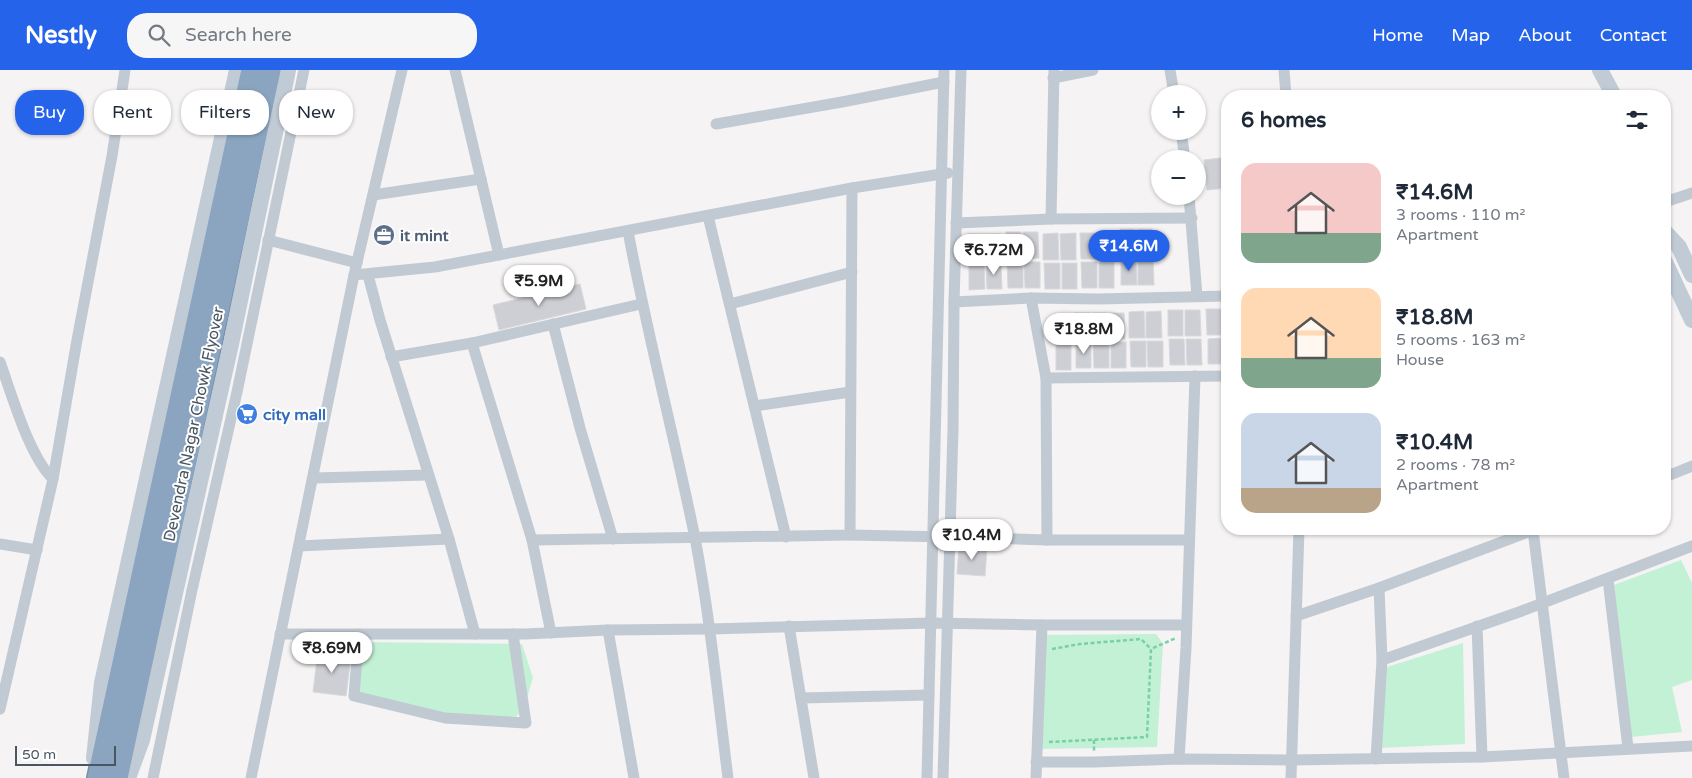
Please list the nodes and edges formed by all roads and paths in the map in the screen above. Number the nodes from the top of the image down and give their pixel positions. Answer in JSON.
{"nodes":[{"id":1,"x":124,"y":70,"type":"edge"},
{"id":2,"x":237,"y":70,"type":"edge"},
{"id":3,"x":252,"y":70,"type":"edge"},
{"id":4,"x":270,"y":70,"type":"edge"},
{"id":5,"x":288,"y":70,"type":"edge"},
{"id":6,"x":304,"y":70,"type":"edge"},
{"id":7,"x":402,"y":70,"type":"edge"},
{"id":8,"x":455,"y":70,"type":"edge"},
{"id":9,"x":944,"y":70,"type":"edge"},
{"id":10,"x":961,"y":70,"type":"edge"},
{"id":11,"x":1093,"y":70,"type":"edge"},
{"id":12,"x":1170,"y":70,"type":"edge"},
{"id":13,"x":1284,"y":70,"type":"edge"},
{"id":14,"x":1600,"y":70,"type":"edge"},
{"id":15,"x":1054,"y":74,"type":"edge"},
{"id":16,"x":944,"y":82,"type":"junction"},
{"id":17,"x":1172,"y":85,"type":"edge"},
{"id":18,"x":1286,"y":90,"type":"edge"},
{"id":19,"x":1611,"y":90,"type":"edge"},
{"id":20,"x":716,"y":124,"type":"dead end"},
{"id":21,"x":958,"y":170,"type":"junction"},
{"id":22,"x":942,"y":174,"type":"junction"},
{"id":23,"x":481,"y":179,"type":"junction"},
{"id":24,"x":852,"y":188,"type":"junction"},
{"id":25,"x":1692,"y":193,"type":"edge"},
{"id":26,"x":373,"y":195,"type":"junction"},
{"id":27,"x":1671,"y":200,"type":"edge"},
{"id":28,"x":1190,"y":205,"type":"edge"},
{"id":29,"x":708,"y":216,"type":"junction"},
{"id":30,"x":1192,"y":218,"type":"junction"},
{"id":31,"x":1051,"y":219,"type":"junction"},
{"id":32,"x":956,"y":223,"type":"junction"},
{"id":33,"x":628,"y":231,"type":"junction"},
{"id":34,"x":1671,"y":238,"type":"edge"},
{"id":35,"x":268,"y":240,"type":"junction"},
{"id":36,"x":499,"y":255,"type":"junction"},
{"id":37,"x":357,"y":263,"type":"junction"},
{"id":38,"x":852,"y":272,"type":"junction"},
{"id":39,"x":368,"y":274,"type":"junction"},
{"id":40,"x":354,"y":275,"type":"junction"},
{"id":41,"x":1671,"y":275,"type":"edge"},
{"id":42,"x":1692,"y":275,"type":"edge"},
{"id":43,"x":1197,"y":296,"type":"junction"},
{"id":44,"x":1221,"y":296,"type":"edge"},
{"id":45,"x":1031,"y":298,"type":"junction"},
{"id":46,"x":954,"y":302,"type":"junction"},
{"id":47,"x":641,"y":304,"type":"junction"},
{"id":48,"x":730,"y":304,"type":"junction"},
{"id":49,"x":1692,"y":320,"type":"edge"},
{"id":50,"x":553,"y":324,"type":"junction"},
{"id":51,"x":472,"y":343,"type":"junction"},
{"id":52,"x":391,"y":357,"type":"junction"},
{"id":53,"x":1,"y":365,"type":"edge"},
{"id":54,"x":1195,"y":376,"type":"junction"},
{"id":55,"x":1221,"y":376,"type":"edge"},
{"id":56,"x":1046,"y":378,"type":"junction"},
{"id":57,"x":850,"y":392,"type":"junction"},
{"id":58,"x":755,"y":406,"type":"junction"},
{"id":59,"x":1692,"y":466,"type":"edge"},
{"id":60,"x":428,"y":474,"type":"junction"},
{"id":61,"x":1671,"y":475,"type":"edge"},
{"id":62,"x":314,"y":478,"type":"junction"},
{"id":63,"x":53,"y":479,"type":"junction"},
{"id":64,"x":1299,"y":535,"type":"edge"},
{"id":65,"x":1518,"y":535,"type":"edge"},
{"id":66,"x":1535,"y":535,"type":"edge"},
{"id":67,"x":850,"y":536,"type":"junction"},
{"id":68,"x":786,"y":537,"type":"junction"},
{"id":69,"x":934,"y":537,"type":"junction"},
{"id":70,"x":950,"y":537,"type":"junction"},
{"id":71,"x":695,"y":538,"type":"junction"},
{"id":72,"x":449,"y":539,"type":"junction"},
{"id":73,"x":613,"y":539,"type":"junction"},
{"id":74,"x":532,"y":540,"type":"junction"},
{"id":75,"x":1047,"y":540,"type":"junction"},
{"id":76,"x":1188,"y":540,"type":"junction"},
{"id":77,"x":0,"y":544,"type":"edge"},
{"id":78,"x":299,"y":546,"type":"junction"},
{"id":79,"x":1691,"y":549,"type":"edge"},
{"id":80,"x":37,"y":550,"type":"junction"},
{"id":81,"x":1608,"y":579,"type":"junction"},
{"id":82,"x":1379,"y":588,"type":"junction"},
{"id":83,"x":1542,"y":602,"type":"junction"},
{"id":84,"x":1296,"y":616,"type":"junction"},
{"id":85,"x":931,"y":622,"type":"junction"},
{"id":86,"x":947,"y":623,"type":"junction"},
{"id":87,"x":1042,"y":625,"type":"junction"},
{"id":88,"x":789,"y":626,"type":"junction"},
{"id":89,"x":1477,"y":626,"type":"junction"},
{"id":90,"x":710,"y":629,"type":"junction"},
{"id":91,"x":1186,"y":629,"type":"junction"},
{"id":92,"x":608,"y":630,"type":"junction"},
{"id":93,"x":550,"y":633,"type":"junction"},
{"id":94,"x":280,"y":634,"type":"junction"},
{"id":95,"x":359,"y":634,"type":"junction"},
{"id":96,"x":475,"y":634,"type":"junction"},
{"id":97,"x":513,"y":634,"type":"junction"},
{"id":98,"x":1151,"y":649,"type":"junction"},
{"id":99,"x":1048,"y":650,"type":"dead end"},
{"id":100,"x":1382,"y":660,"type":"junction"},
{"id":101,"x":2,"y":693,"type":"edge"},
{"id":102,"x":929,"y":695,"type":"junction"},
{"id":103,"x":801,"y":698,"type":"junction"},
{"id":104,"x":0,"y":709,"type":"edge"},
{"id":105,"x":119,"y":724,"type":"junction"},
{"id":106,"x":1049,"y":733,"type":"dead end"},
{"id":107,"x":1692,"y":746,"type":"edge"},
{"id":108,"x":1628,"y":748,"type":"junction"},
{"id":109,"x":1562,"y":753,"type":"junction"},
{"id":110,"x":1482,"y":757,"type":"junction"},
{"id":111,"x":1179,"y":759,"type":"junction"},
{"id":112,"x":1376,"y":759,"type":"junction"},
{"id":113,"x":1291,"y":760,"type":"junction"},
{"id":114,"x":1036,"y":762,"type":"junction"},
{"id":115,"x":91,"y":778,"type":"edge"},
{"id":116,"x":98,"y":778,"type":"edge"},
{"id":117,"x":116,"y":778,"type":"edge"},
{"id":118,"x":128,"y":778,"type":"edge"},
{"id":119,"x":153,"y":778,"type":"edge"},
{"id":120,"x":251,"y":778,"type":"edge"},
{"id":121,"x":634,"y":778,"type":"edge"},
{"id":122,"x":728,"y":778,"type":"edge"},
{"id":123,"x":814,"y":778,"type":"edge"},
{"id":124,"x":927,"y":778,"type":"edge"},
{"id":125,"x":943,"y":778,"type":"edge"},
{"id":126,"x":1036,"y":778,"type":"edge"},
{"id":127,"x":1291,"y":778,"type":"edge"},
{"id":128,"x":1564,"y":778,"type":"edge"}],
"edges":[{"from":1,"to":63,"type":"street"},
{"from":2,"to":115,"type":"street"},
{"from":3,"to":105,"type":"highway","name":"Devendra Nagar Chowk Flyover"},
{"from":4,"to":105,"type":"highway","name":"Devendra Nagar Chowk Flyover"},
{"from":5,"to":118,"type":"street"},
{"from":6,"to":35,"type":"street"},
{"from":7,"to":26,"type":"street"},
{"from":8,"to":23,"type":"street"},
{"from":9,"to":16,"type":"street"},
{"from":10,"to":21,"type":"street"},
{"from":11,"to":15,"type":"street"},
{"from":12,"to":17,"type":"street"},
{"from":13,"to":18,"type":"street"},
{"from":14,"to":19,"type":"street"},
{"from":15,"to":31,"type":"street"},
{"from":16,"to":20,"type":"street"},
{"from":16,"to":22,"type":"street"},
{"from":21,"to":22,"type":"street"},
{"from":21,"to":32,"type":"street"},
{"from":22,"to":24,"type":"street"},
{"from":22,"to":69,"type":"street"},
{"from":23,"to":26,"type":"street"},
{"from":23,"to":36,"type":"street"},
{"from":24,"to":29,"type":"street"},
{"from":24,"to":38,"type":"street"},
{"from":25,"to":27,"type":"street"},
{"from":26,"to":37,"type":"street"},
{"from":28,"to":30,"type":"street"},
{"from":29,"to":33,"type":"street"},
{"from":29,"to":48,"type":"street"},
{"from":30,"to":31,"type":"street"},
{"from":30,"to":43,"type":"street"},
{"from":31,"to":32,"type":"street"},
{"from":32,"to":46,"type":"street"},
{"from":33,"to":36,"type":"street"},
{"from":33,"to":47,"type":"street"},
{"from":34,"to":42,"type":"street"},
{"from":35,"to":37,"type":"street"},
{"from":35,"to":119,"type":"street"},
{"from":36,"to":39,"type":"street"},
{"from":37,"to":40,"type":"street"},
{"from":38,"to":48,"type":"street"},
{"from":38,"to":57,"type":"street"},
{"from":39,"to":40,"type":"street"},
{"from":39,"to":52,"type":"street"},
{"from":40,"to":62,"type":"street"},
{"from":41,"to":49,"type":"street"},
{"from":43,"to":44,"type":"street"},
{"from":43,"to":45,"type":"street"},
{"from":45,"to":46,"type":"street"},
{"from":45,"to":56,"type":"street"},
{"from":46,"to":70,"type":"street"},
{"from":47,"to":50,"type":"street"},
{"from":47,"to":71,"type":"street"},
{"from":48,"to":58,"type":"street"},
{"from":50,"to":51,"type":"street"},
{"from":50,"to":73,"type":"street"},
{"from":51,"to":52,"type":"street"},
{"from":51,"to":74,"type":"street"},
{"from":52,"to":60,"type":"street"},
{"from":53,"to":63,"type":"street"},
{"from":54,"to":55,"type":"street"},
{"from":54,"to":56,"type":"street"},
{"from":54,"to":76,"type":"street"},
{"from":56,"to":75,"type":"street"},
{"from":57,"to":58,"type":"street"},
{"from":57,"to":67,"type":"street"},
{"from":58,"to":68,"type":"street"},
{"from":59,"to":61,"type":"street"},
{"from":60,"to":62,"type":"street"},
{"from":60,"to":72,"type":"street"},
{"from":62,"to":78,"type":"street"},
{"from":63,"to":80,"type":"street"},
{"from":64,"to":84,"type":"street"},
{"from":65,"to":82,"type":"street"},
{"from":66,"to":83,"type":"street"},
{"from":67,"to":68,"type":"street"},
{"from":67,"to":69,"type":"street"},
{"from":68,"to":71,"type":"street"},
{"from":69,"to":70,"type":"street"},
{"from":69,"to":85,"type":"street"},
{"from":70,"to":75,"type":"street"},
{"from":70,"to":86,"type":"street"},
{"from":71,"to":73,"type":"street"},
{"from":71,"to":90,"type":"street"},
{"from":72,"to":78,"type":"street"},
{"from":72,"to":96,"type":"street"},
{"from":73,"to":74,"type":"street"},
{"from":74,"to":93,"type":"street"},
{"from":75,"to":76,"type":"street"},
{"from":76,"to":91,"type":"street"},
{"from":77,"to":80,"type":"street"},
{"from":78,"to":94,"type":"street"},
{"from":79,"to":81,"type":"street"},
{"from":80,"to":101,"type":"street"},
{"from":81,"to":83,"type":"street"},
{"from":81,"to":108,"type":"street"},
{"from":82,"to":84,"type":"street"},
{"from":82,"to":100,"type":"street"},
{"from":83,"to":89,"type":"street"},
{"from":83,"to":109,"type":"street"},
{"from":84,"to":113,"type":"street"},
{"from":85,"to":86,"type":"street"},
{"from":85,"to":88,"type":"street"},
{"from":85,"to":102,"type":"street"},
{"from":86,"to":87,"type":"street"},
{"from":86,"to":125,"type":"street"},
{"from":87,"to":91,"type":"street"},
{"from":87,"to":114,"type":"street"},
{"from":88,"to":90,"type":"street"},
{"from":88,"to":103,"type":"street"},
{"from":89,"to":100,"type":"street"},
{"from":89,"to":110,"type":"street"},
{"from":90,"to":92,"type":"street"},
{"from":90,"to":122,"type":"street"},
{"from":91,"to":98,"type":"path"},
{"from":91,"to":111,"type":"street"},
{"from":92,"to":93,"type":"street"},
{"from":92,"to":121,"type":"street"},
{"from":93,"to":97,"type":"street"},
{"from":94,"to":95,"type":"street"},
{"from":94,"to":120,"type":"street"},
{"from":95,"to":96,"type":"street"},
{"from":95,"to":97,"type":"street"},
{"from":96,"to":97,"type":"street"},
{"from":98,"to":99,"type":"path"},
{"from":98,"to":106,"type":"path"},
{"from":100,"to":112,"type":"street"},
{"from":101,"to":104,"type":"street"},
{"from":102,"to":103,"type":"street"},
{"from":102,"to":124,"type":"street"},
{"from":103,"to":123,"type":"street"},
{"from":105,"to":116,"type":"highway","name":"Devendra Nagar Chowk Flyover"},
{"from":105,"to":117,"type":"highway","name":"Devendra Nagar Chowk Flyover"},
{"from":107,"to":108,"type":"street"},
{"from":108,"to":109,"type":"street"},
{"from":109,"to":110,"type":"street"},
{"from":109,"to":128,"type":"street"},
{"from":110,"to":112,"type":"street"},
{"from":111,"to":113,"type":"street"},
{"from":111,"to":114,"type":"street"},
{"from":112,"to":113,"type":"street"},
{"from":113,"to":127,"type":"street"},
{"from":114,"to":126,"type":"street"}]}
